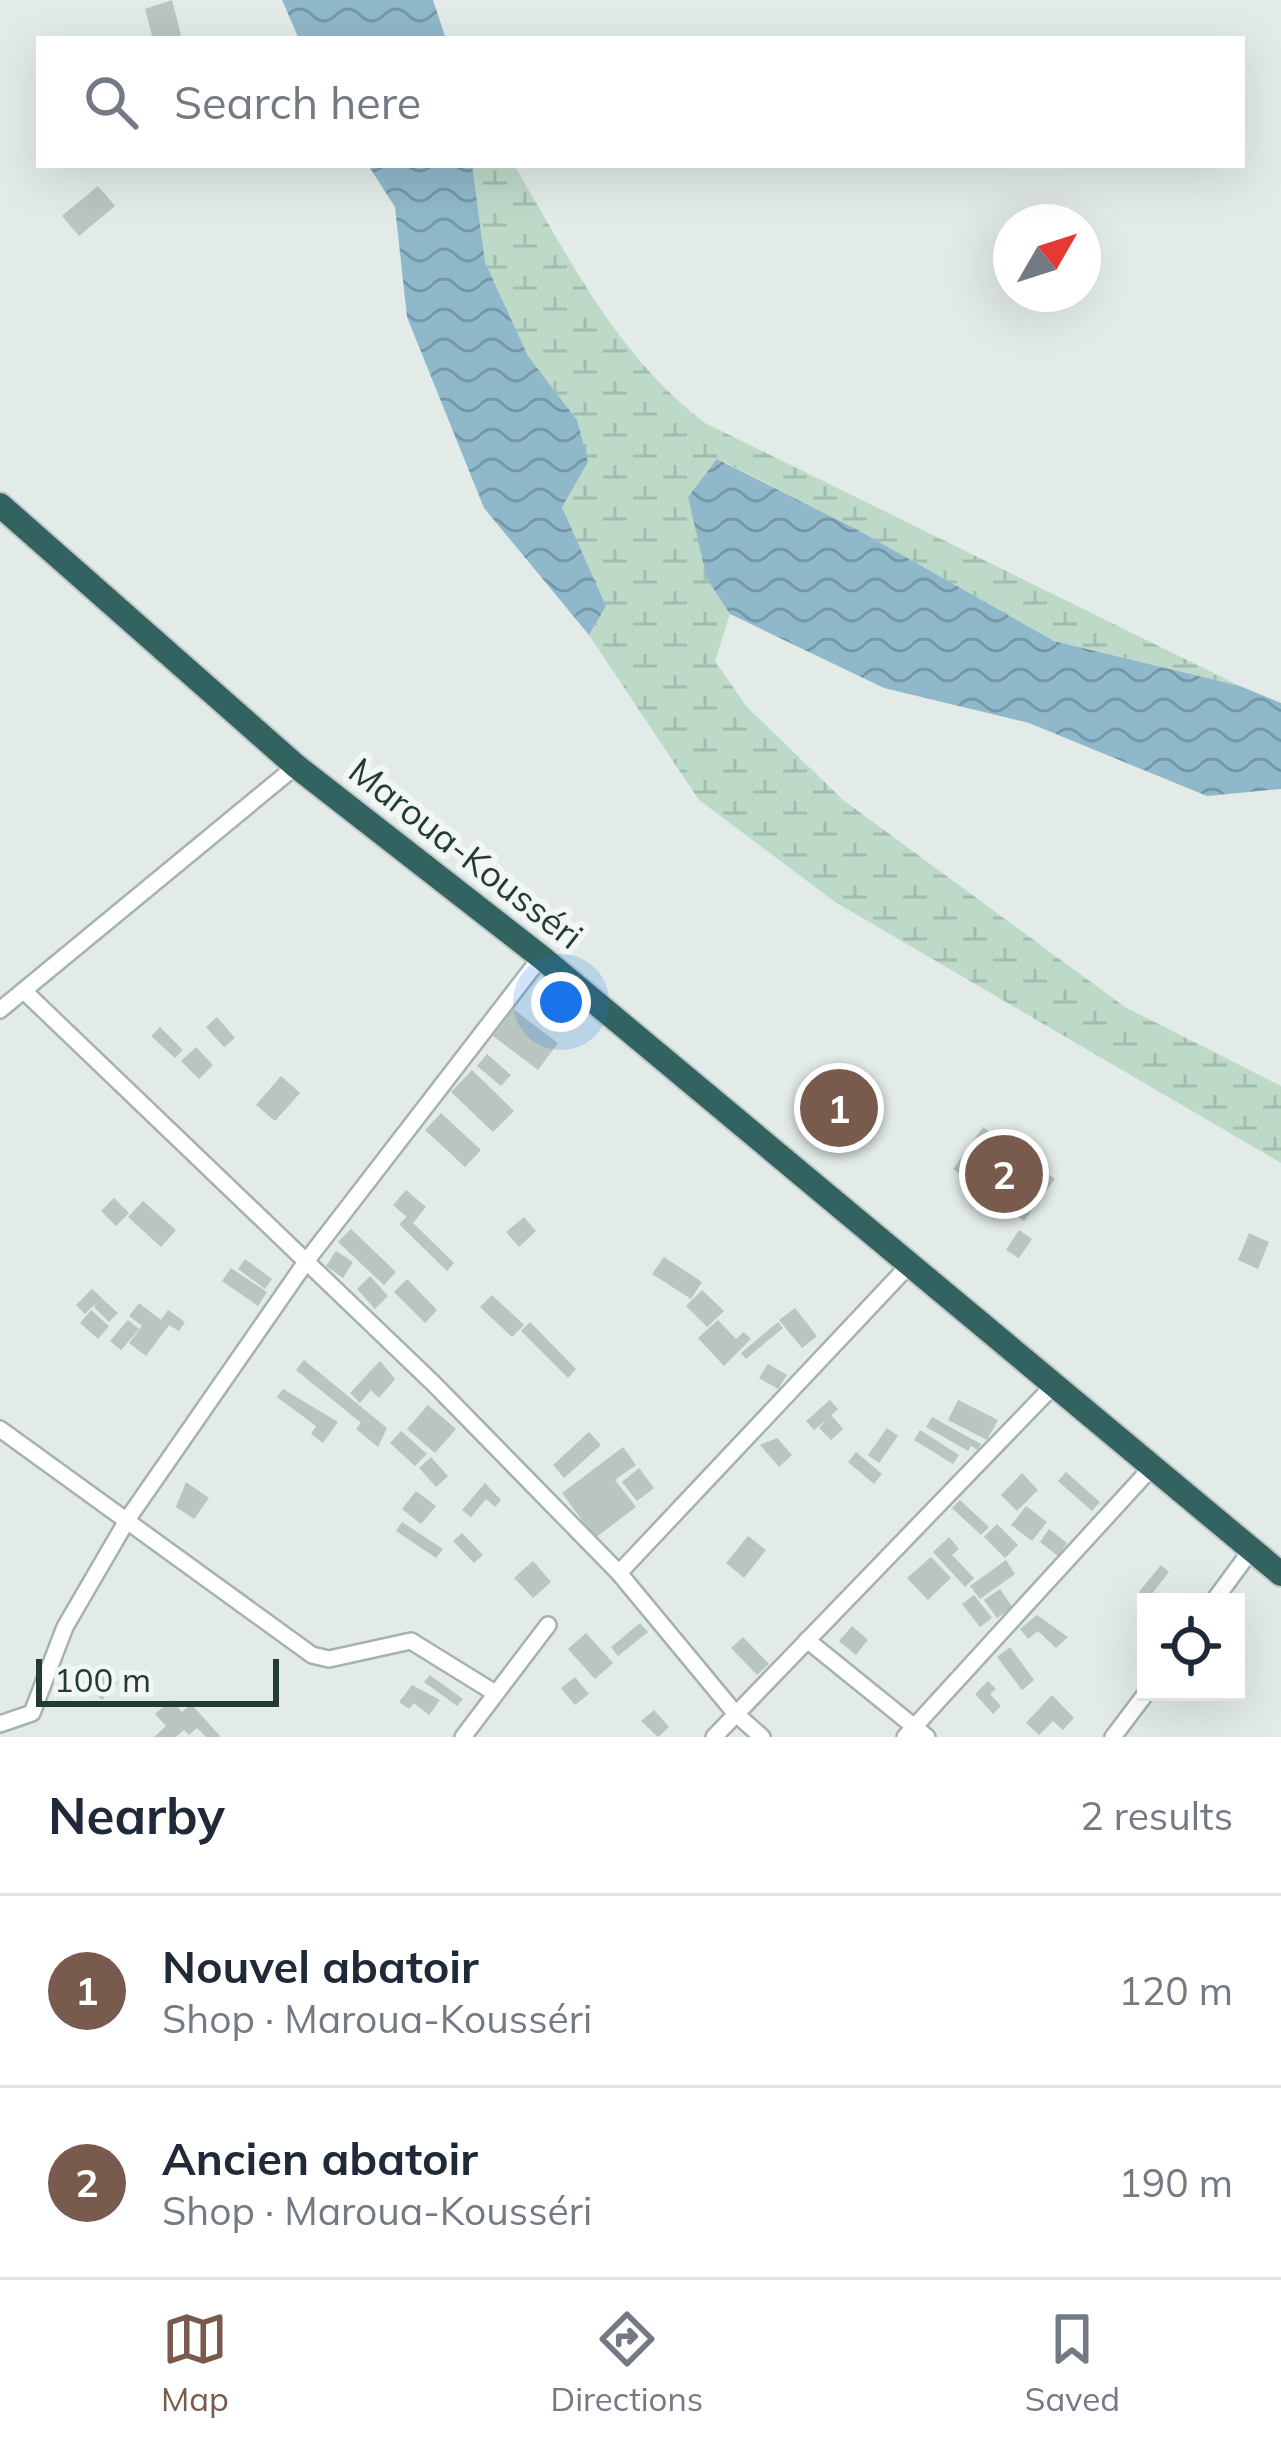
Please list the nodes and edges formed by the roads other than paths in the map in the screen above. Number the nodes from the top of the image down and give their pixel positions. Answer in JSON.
{"nodes":[{"id":1,"x":0,"y":506,"type":"edge"},
{"id":2,"x":296,"y":766,"type":"junction"},
{"id":3,"x":542,"y":957,"type":"junction"},
{"id":4,"x":25,"y":992,"type":"junction"},
{"id":5,"x":0,"y":1010,"type":"edge"},
{"id":6,"x":308,"y":1258,"type":"junction"},
{"id":7,"x":912,"y":1262,"type":"junction"},
{"id":8,"x":1055,"y":1384,"type":"junction"},
{"id":9,"x":0,"y":1429,"type":"edge"},
{"id":10,"x":1152,"y":1467,"type":"junction"},
{"id":11,"x":128,"y":1517,"type":"junction"},
{"id":12,"x":1252,"y":1550,"type":"junction"},
{"id":13,"x":619,"y":1573,"type":"junction"},
{"id":14,"x":1281,"y":1574,"type":"edge"},
{"id":15,"x":1220,"y":1593,"type":"edge"},
{"id":16,"x":548,"y":1625,"type":"dead end"},
{"id":17,"x":807,"y":1640,"type":"junction"},
{"id":18,"x":495,"y":1693,"type":"junction"},
{"id":19,"x":1140,"y":1701,"type":"edge"},
{"id":20,"x":32,"y":1713,"type":"junction"},
{"id":21,"x":735,"y":1713,"type":"junction"},
{"id":22,"x":0,"y":1724,"type":"edge"},
{"id":23,"x":916,"y":1734,"type":"edge"},
{"id":24,"x":14,"y":1737,"type":"edge"},
{"id":25,"x":463,"y":1737,"type":"edge"},
{"id":26,"x":714,"y":1737,"type":"edge"},
{"id":27,"x":762,"y":1737,"type":"edge"},
{"id":28,"x":1113,"y":1737,"type":"edge"}],
"edges":[{"from":1,"to":2,"type":"highway","name":"Maroua-Kousséri"},
{"from":2,"to":3,"type":"highway","name":"Maroua-Kousséri"},
{"from":2,"to":4,"type":"street"},
{"from":3,"to":6,"type":"street"},
{"from":3,"to":7,"type":"highway","name":"Maroua-Kousséri"},
{"from":4,"to":5,"type":"street"},
{"from":4,"to":6,"type":"street"},
{"from":6,"to":11,"type":"street"},
{"from":6,"to":13,"type":"street"},
{"from":7,"to":8,"type":"highway","name":"Maroua-Kousséri"},
{"from":7,"to":13,"type":"street"},
{"from":8,"to":10,"type":"highway","name":"Maroua-Kousséri"},
{"from":8,"to":17,"type":"street"},
{"from":9,"to":11,"type":"street"},
{"from":10,"to":12,"type":"highway","name":"Maroua-Kousséri"},
{"from":10,"to":23,"type":"street"},
{"from":11,"to":18,"type":"street"},
{"from":11,"to":20,"type":"street"},
{"from":12,"to":14,"type":"highway","name":"Maroua-Kousséri"},
{"from":12,"to":15,"type":"street"},
{"from":13,"to":21,"type":"street"},
{"from":16,"to":18,"type":"street"},
{"from":17,"to":21,"type":"street"},
{"from":17,"to":23,"type":"street"},
{"from":18,"to":25,"type":"street"},
{"from":19,"to":28,"type":"street"},
{"from":20,"to":22,"type":"street"},
{"from":20,"to":24,"type":"street"},
{"from":21,"to":26,"type":"street"},
{"from":21,"to":27,"type":"street"}]}
